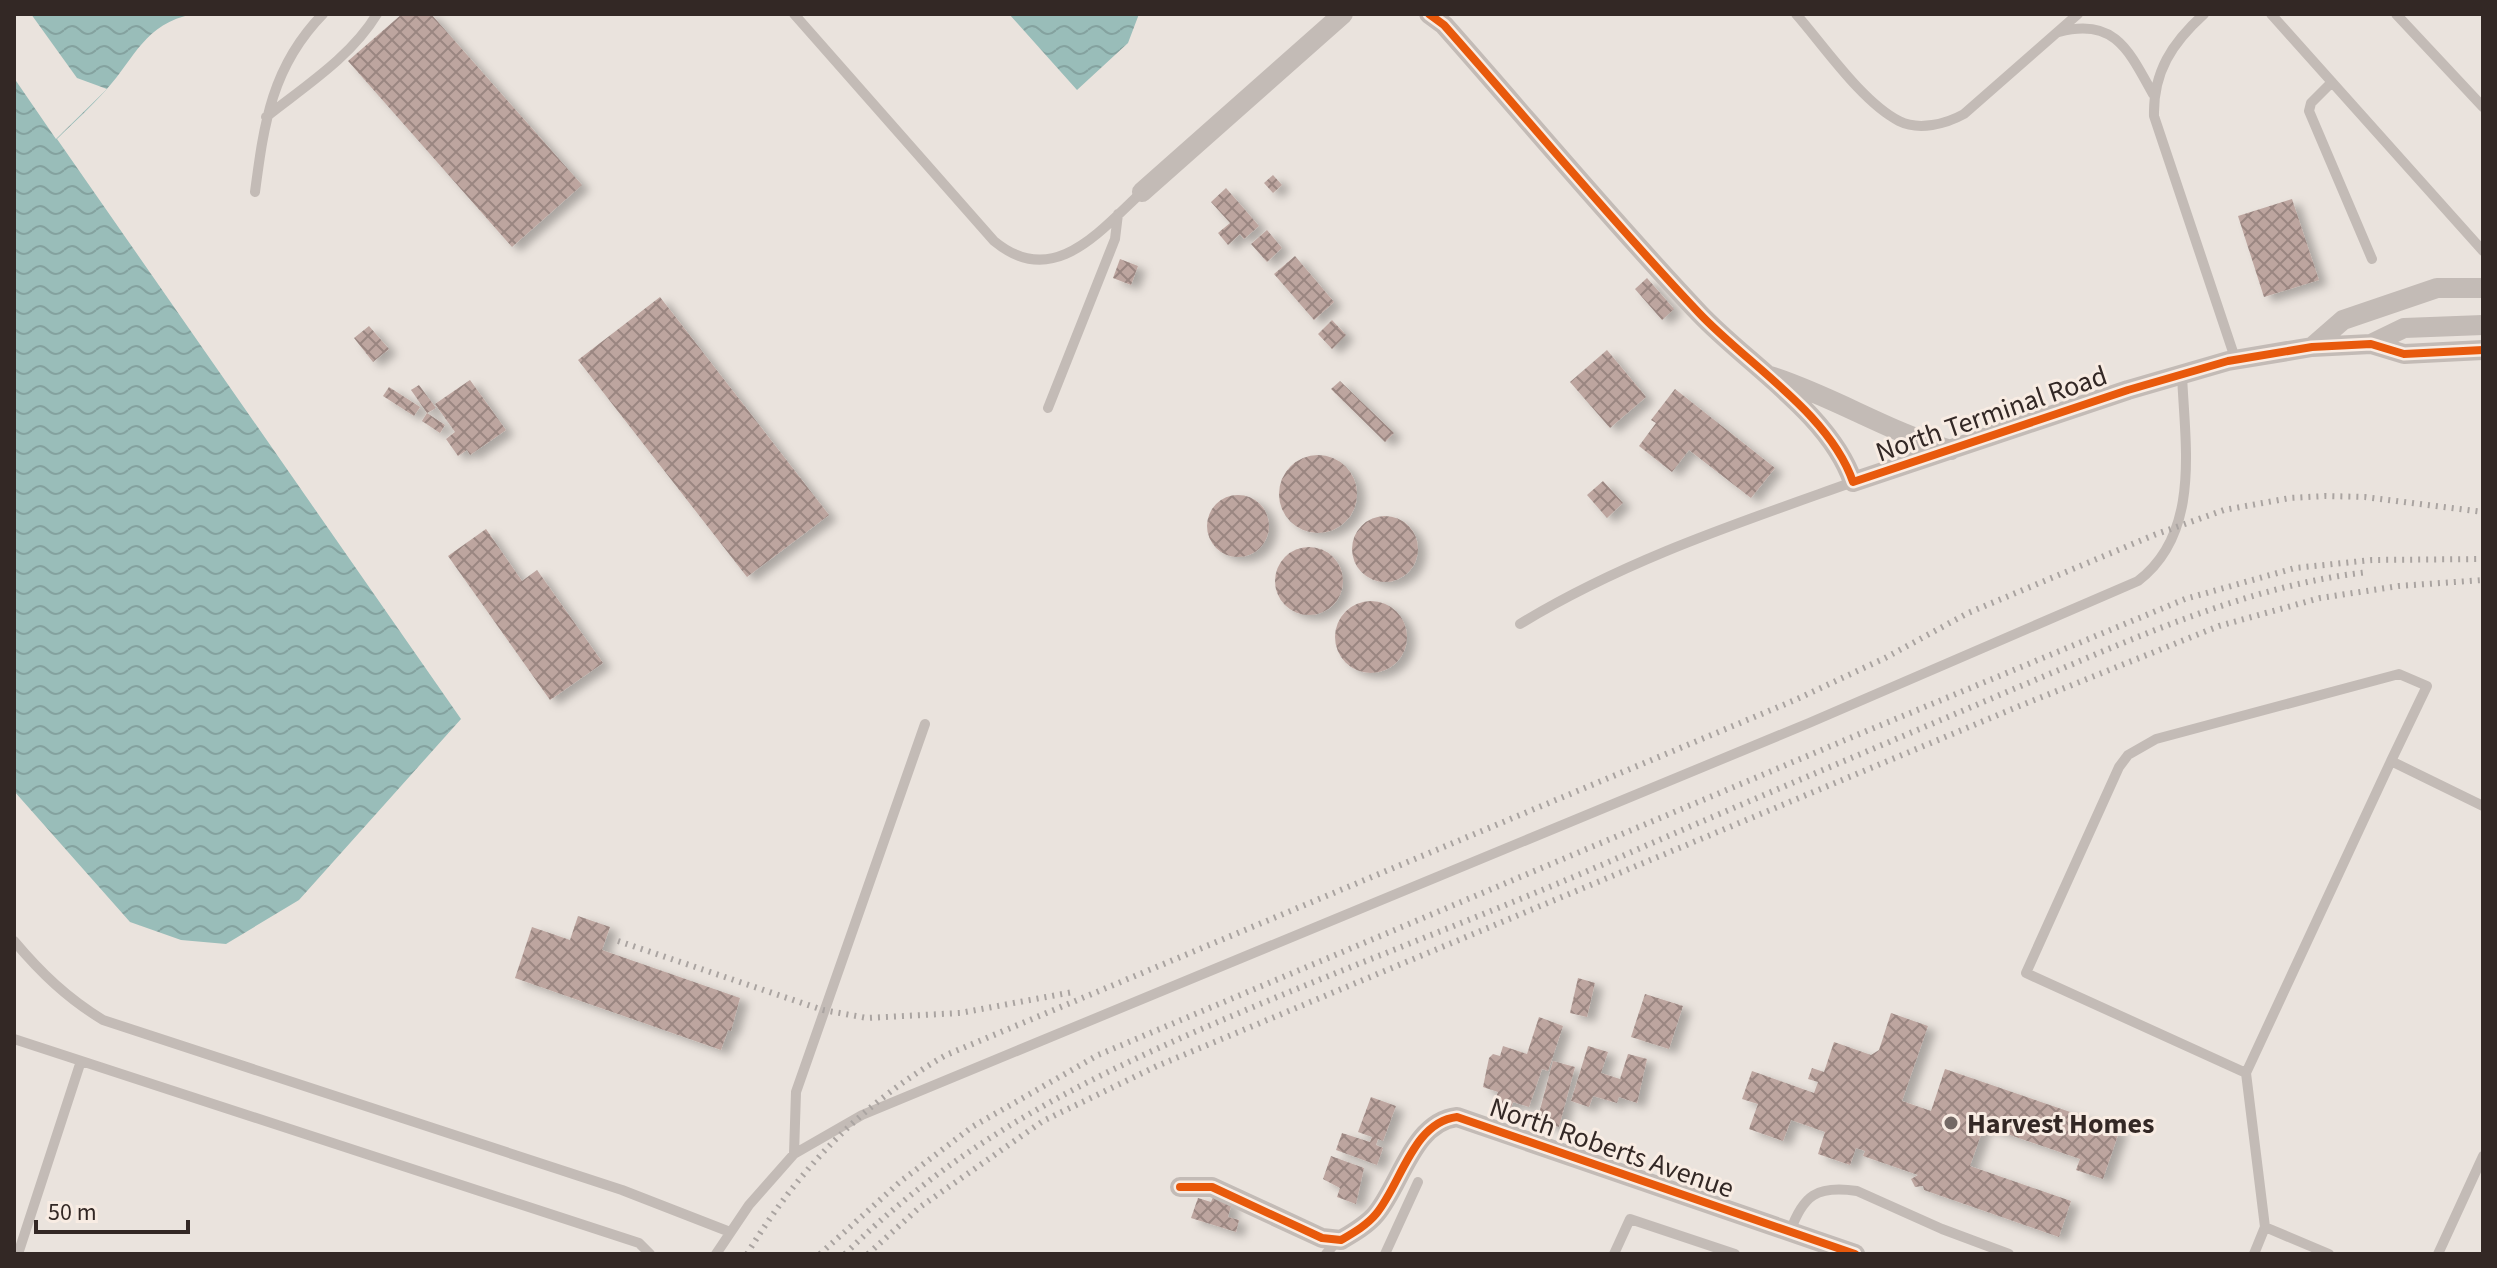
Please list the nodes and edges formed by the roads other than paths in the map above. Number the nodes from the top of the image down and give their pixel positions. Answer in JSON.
{"nodes":[{"id":1,"x":323,"y":14,"type":"edge"},
{"id":2,"x":377,"y":14,"type":"edge"},
{"id":3,"x":794,"y":14,"type":"edge"},
{"id":4,"x":1343,"y":14,"type":"edge"},
{"id":5,"x":1429,"y":14,"type":"edge"},
{"id":6,"x":1796,"y":14,"type":"edge"},
{"id":7,"x":2078,"y":14,"type":"edge"},
{"id":8,"x":2204,"y":14,"type":"edge"},
{"id":9,"x":2271,"y":14,"type":"edge"},
{"id":10,"x":2396,"y":14,"type":"edge"},
{"id":11,"x":2057,"y":32,"type":"junction"},
{"id":12,"x":2332,"y":82,"type":"junction"},
{"id":13,"x":2153,"y":94,"type":"junction"},
{"id":14,"x":2483,"y":107,"type":"edge"},
{"id":15,"x":264,"y":118,"type":"junction"},
{"id":16,"x":255,"y":192,"type":"dead end"},
{"id":17,"x":1142,"y":192,"type":"joint"},
{"id":18,"x":1118,"y":214,"type":"junction"},
{"id":19,"x":2483,"y":251,"type":"edge"},
{"id":20,"x":2372,"y":259,"type":"dead end"},
{"id":21,"x":2483,"y":288,"type":"edge"},
{"id":22,"x":2483,"y":325,"type":"edge"},
{"id":23,"x":2371,"y":344,"type":"junction"},
{"id":24,"x":2312,"y":347,"type":"junction"},
{"id":25,"x":2483,"y":350,"type":"edge"},
{"id":26,"x":2236,"y":361,"type":"junction"},
{"id":27,"x":2182,"y":375,"type":"junction"},
{"id":28,"x":1769,"y":376,"type":"junction"},
{"id":29,"x":1048,"y":408,"type":"dead end"},
{"id":30,"x":1951,"y":450,"type":"junction"},
{"id":31,"x":1853,"y":482,"type":"junction"},
{"id":32,"x":1520,"y":624,"type":"dead end"},
{"id":33,"x":925,"y":724,"type":"dead end"},
{"id":34,"x":2391,"y":761,"type":"junction"},
{"id":35,"x":2483,"y":806,"type":"edge"},
{"id":36,"x":14,"y":941,"type":"edge"},
{"id":37,"x":14,"y":1039,"type":"edge"},
{"id":38,"x":81,"y":1061,"type":"junction"},
{"id":39,"x":2246,"y":1073,"type":"junction"},
{"id":40,"x":794,"y":1154,"type":"junction"},
{"id":41,"x":2483,"y":1156,"type":"edge"},
{"id":42,"x":1418,"y":1182,"type":"dead end"},
{"id":43,"x":1180,"y":1187,"type":"dead end"},
{"id":44,"x":2265,"y":1227,"type":"junction"},
{"id":45,"x":730,"y":1232,"type":"junction"},
{"id":46,"x":1790,"y":1232,"type":"junction"},
{"id":47,"x":1332,"y":1248,"type":"edge"},
{"id":48,"x":18,"y":1254,"type":"edge"},
{"id":49,"x":650,"y":1254,"type":"edge"},
{"id":50,"x":716,"y":1254,"type":"edge"},
{"id":51,"x":1385,"y":1254,"type":"edge"},
{"id":52,"x":1614,"y":1254,"type":"edge"},
{"id":53,"x":1735,"y":1254,"type":"edge"},
{"id":54,"x":1855,"y":1254,"type":"edge"},
{"id":55,"x":2009,"y":1254,"type":"edge"},
{"id":56,"x":2254,"y":1254,"type":"edge"},
{"id":57,"x":2329,"y":1254,"type":"edge"},
{"id":58,"x":2438,"y":1254,"type":"edge"}],
"edges":[{"from":1,"to":15,"type":"lane"},
{"from":2,"to":15,"type":"lane"},
{"from":3,"to":18,"type":"lane"},
{"from":4,"to":17,"type":"street"},
{"from":5,"to":28,"type":"street","name":"North Terminal Road"},
{"from":6,"to":11,"type":"lane"},
{"from":7,"to":11,"type":"lane"},
{"from":8,"to":13,"type":"lane"},
{"from":9,"to":12,"type":"lane"},
{"from":10,"to":14,"type":"lane"},
{"from":11,"to":13,"type":"lane"},
{"from":12,"to":19,"type":"lane"},
{"from":12,"to":20,"type":"lane"},
{"from":13,"to":26,"type":"lane"},
{"from":15,"to":16,"type":"lane"},
{"from":17,"to":18,"type":"lane"},
{"from":18,"to":29,"type":"lane"},
{"from":21,"to":24,"type":"street"},
{"from":22,"to":23,"type":"street","name":"North Terminal Road"},
{"from":23,"to":24,"type":"street","name":"North Terminal Road"},
{"from":23,"to":25,"type":"street","name":"North Terminal Road"},
{"from":24,"to":26,"type":"street","name":"North Terminal Road"},
{"from":26,"to":27,"type":"street","name":"North Terminal Road"},
{"from":27,"to":30,"type":"street","name":"North Terminal Road"},
{"from":27,"to":40,"type":"lane"},
{"from":28,"to":30,"type":"street","name":"North Terminal Road"},
{"from":28,"to":31,"type":"street","name":"North Terminal Road"},
{"from":30,"to":31,"type":"street","name":"North Terminal Road"},
{"from":31,"to":32,"type":"lane"},
{"from":33,"to":40,"type":"lane"},
{"from":34,"to":35,"type":"lane"},
{"from":34,"to":39,"type":"lane"},
{"from":34,"to":39,"type":"lane"},
{"from":36,"to":45,"type":"lane"},
{"from":37,"to":38,"type":"lane"},
{"from":38,"to":48,"type":"lane"},
{"from":38,"to":49,"type":"lane"},
{"from":39,"to":44,"type":"lane"},
{"from":40,"to":45,"type":"lane"},
{"from":41,"to":58,"type":"lane"},
{"from":42,"to":51,"type":"lane"},
{"from":43,"to":47,"type":"street","name":"North Roberts Avenue"},
{"from":44,"to":56,"type":"lane"},
{"from":44,"to":57,"type":"lane"},
{"from":45,"to":50,"type":"lane"},
{"from":46,"to":47,"type":"street","name":"North Roberts Avenue"},
{"from":46,"to":54,"type":"street","name":"North Roberts Avenue"},
{"from":46,"to":55,"type":"lane"},
{"from":52,"to":53,"type":"lane"}]}
